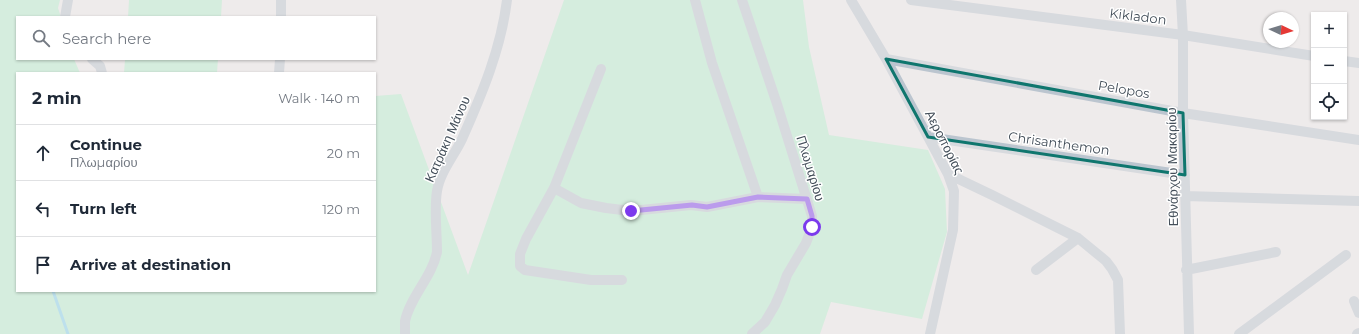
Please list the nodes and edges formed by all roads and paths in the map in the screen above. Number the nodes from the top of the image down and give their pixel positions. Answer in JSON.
{"nodes":[{"id":1,"x":68,"y":0,"type":"edge"},
{"id":2,"x":281,"y":0,"type":"edge"},
{"id":3,"x":507,"y":0,"type":"edge"},
{"id":4,"x":695,"y":0,"type":"edge"},
{"id":5,"x":742,"y":0,"type":"edge"},
{"id":6,"x":851,"y":0,"type":"edge"},
{"id":7,"x":911,"y":0,"type":"edge"},
{"id":8,"x":1181,"y":0,"type":"edge"},
{"id":9,"x":65,"y":16,"type":"edge"},
{"id":10,"x":281,"y":16,"type":"edge"},
{"id":11,"x":1183,"y":35,"type":"junction"},
{"id":12,"x":1311,"y":56,"type":"edge"},
{"id":13,"x":886,"y":59,"type":"junction"},
{"id":14,"x":93,"y":60,"type":"edge"},
{"id":15,"x":280,"y":60,"type":"edge"},
{"id":16,"x":1347,"y":61,"type":"edge"},
{"id":17,"x":1359,"y":63,"type":"edge"},
{"id":18,"x":602,"y":69,"type":"dead end"},
{"id":19,"x":102,"y":72,"type":"edge"},
{"id":20,"x":279,"y":72,"type":"edge"},
{"id":21,"x":1184,"y":113,"type":"junction"},
{"id":22,"x":928,"y":137,"type":"junction"},
{"id":23,"x":1359,"y":140,"type":"edge"},
{"id":24,"x":948,"y":174,"type":"junction"},
{"id":25,"x":1185,"y":175,"type":"junction"},
{"id":26,"x":554,"y":188,"type":"junction"},
{"id":27,"x":1185,"y":196,"type":"junction"},
{"id":28,"x":758,"y":197,"type":"junction"},
{"id":29,"x":807,"y":199,"type":"junction"},
{"id":30,"x":1359,"y":201,"type":"edge"},
{"id":31,"x":1078,"y":238,"type":"junction"},
{"id":32,"x":1276,"y":252,"type":"dead end"},
{"id":33,"x":1346,"y":255,"type":"dead end"},
{"id":34,"x":1036,"y":270,"type":"dead end"},
{"id":35,"x":1186,"y":270,"type":"junction"},
{"id":36,"x":622,"y":280,"type":"dead end"},
{"id":37,"x":1354,"y":301,"type":"dead end"},
{"id":38,"x":1359,"y":313,"type":"edge"},
{"id":39,"x":405,"y":334,"type":"edge"},
{"id":40,"x":752,"y":334,"type":"edge"},
{"id":41,"x":930,"y":334,"type":"edge"},
{"id":42,"x":1120,"y":334,"type":"edge"},
{"id":43,"x":1189,"y":334,"type":"edge"},
{"id":44,"x":1239,"y":334,"type":"edge"}],
"edges":[{"from":1,"to":9,"type":"street"},
{"from":2,"to":10,"type":"street"},
{"from":3,"to":39,"type":"street","name":"Κατράκη Μάνου"},
{"from":4,"to":28,"type":"street"},
{"from":5,"to":29,"type":"street","name":"Πλωμαρίου"},
{"from":6,"to":13,"type":"street","name":"Αεροπορίας"},
{"from":7,"to":11,"type":"street","name":"Kikladon"},
{"from":8,"to":11,"type":"street","name":"Εθνάρχου Μακαρίου"},
{"from":11,"to":12,"type":"street","name":"Kikladon"},
{"from":11,"to":21,"type":"street","name":"Εθνάρχου Μακαρίου"},
{"from":13,"to":21,"type":"street","name":"Pelopos"},
{"from":13,"to":22,"type":"street","name":"Αεροπορίας"},
{"from":14,"to":19,"type":"street"},
{"from":15,"to":20,"type":"street"},
{"from":16,"to":17,"type":"street"},
{"from":18,"to":26,"type":"street"},
{"from":21,"to":23,"type":"street","name":"Pelopos"},
{"from":21,"to":25,"type":"street","name":"Εθνάρχου Μακαρίου"},
{"from":22,"to":24,"type":"street","name":"Αεροπορίας"},
{"from":22,"to":25,"type":"street","name":"Chrisanthemon"},
{"from":24,"to":31,"type":"street"},
{"from":24,"to":41,"type":"street","name":"Αεροπορίας"},
{"from":25,"to":27,"type":"street","name":"Εθνάρχου Μακαρίου"},
{"from":26,"to":28,"type":"street"},
{"from":26,"to":36,"type":"street"},
{"from":27,"to":30,"type":"street"},
{"from":27,"to":35,"type":"street","name":"Εθνάρχου Μακαρίου"},
{"from":28,"to":29,"type":"street"},
{"from":29,"to":40,"type":"street","name":"Πλωμαρίου"},
{"from":31,"to":34,"type":"street"},
{"from":31,"to":42,"type":"street"},
{"from":32,"to":35,"type":"street"},
{"from":33,"to":44,"type":"street"},
{"from":35,"to":43,"type":"street","name":"Εθνάρχου Μακαρίου"},
{"from":37,"to":38,"type":"street"}]}
